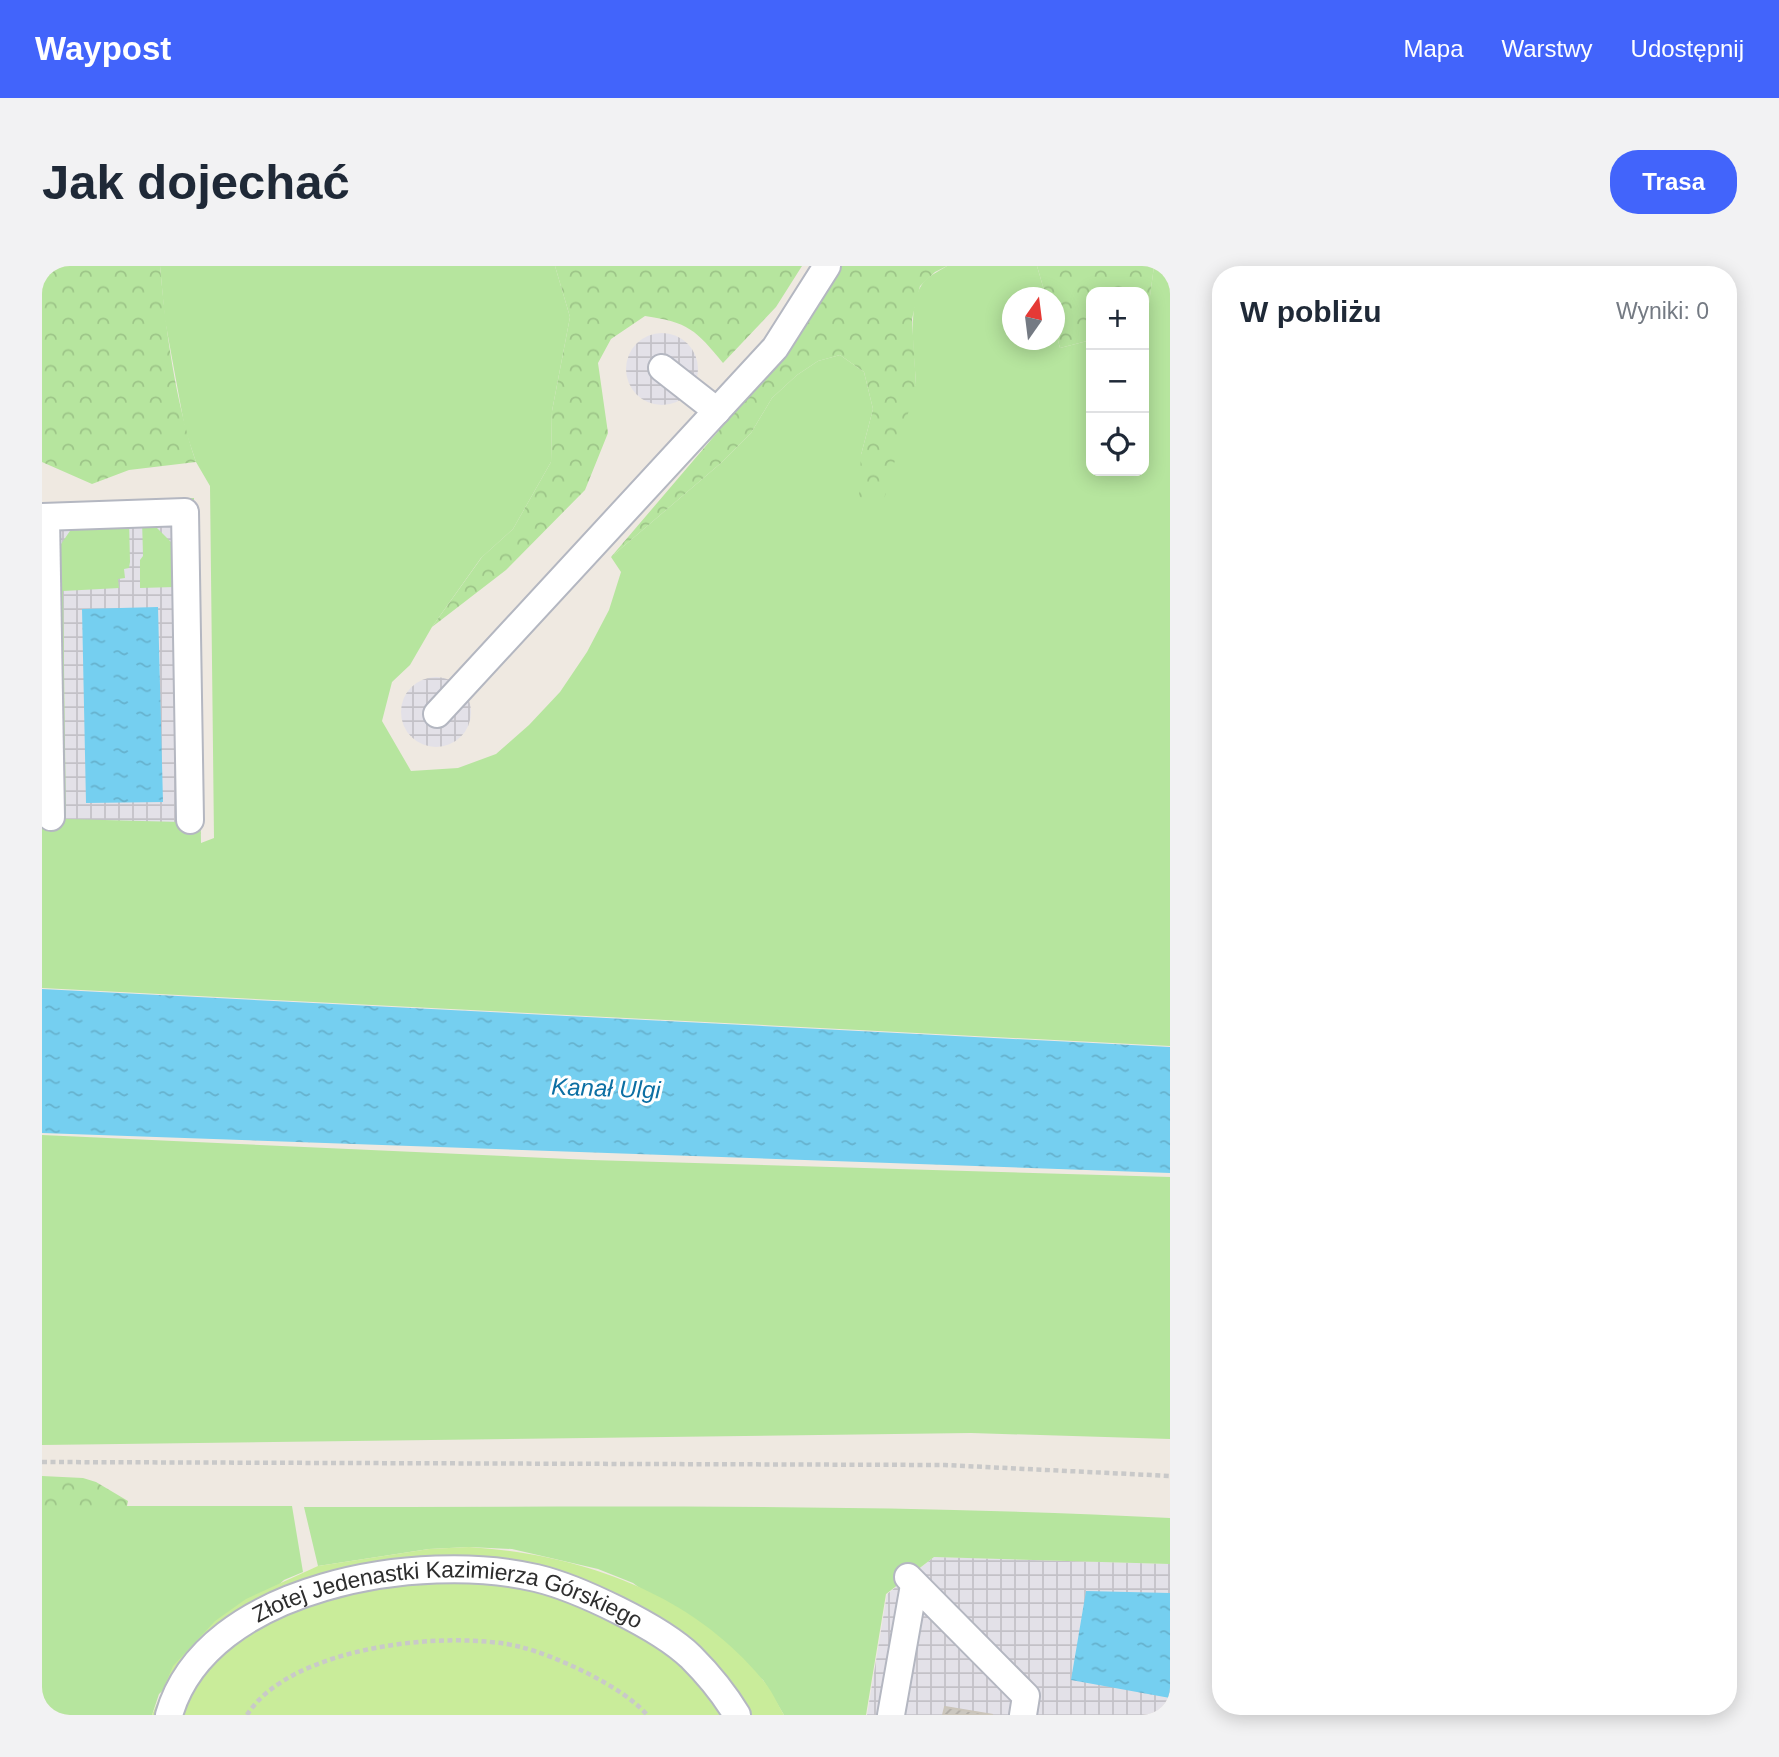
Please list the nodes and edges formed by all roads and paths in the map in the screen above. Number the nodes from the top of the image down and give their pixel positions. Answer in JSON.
{"nodes":[{"id":1,"x":827,"y":266,"type":"edge"},
{"id":2,"x":662,"y":368,"type":"dead end"},
{"id":3,"x":717,"y":411,"type":"junction"},
{"id":4,"x":44,"y":517,"type":"edge"},
{"id":5,"x":437,"y":714,"type":"dead end"},
{"id":6,"x":51,"y":817,"type":"dead end"},
{"id":7,"x":190,"y":820,"type":"dead end"},
{"id":8,"x":42,"y":1462,"type":"edge"},
{"id":9,"x":1170,"y":1476,"type":"edge"},
{"id":10,"x":169,"y":1715,"type":"edge"},
{"id":11,"x":247,"y":1715,"type":"edge"},
{"id":12,"x":648,"y":1715,"type":"edge"},
{"id":13,"x":737,"y":1715,"type":"edge"},
{"id":14,"x":891,"y":1715,"type":"edge"},
{"id":15,"x":1023,"y":1715,"type":"edge"}],
"edges":[{"from":1,"to":3,"type":"street"},
{"from":2,"to":3,"type":"street"},
{"from":3,"to":5,"type":"street"},
{"from":4,"to":6,"type":"street"},
{"from":4,"to":7,"type":"street"},
{"from":8,"to":9,"type":"path"},
{"from":10,"to":13,"type":"street","name":"Złotej Jedenastki Kazimierza Górskiego"},
{"from":11,"to":12,"type":"path"},
{"from":14,"to":15,"type":"street"}]}
